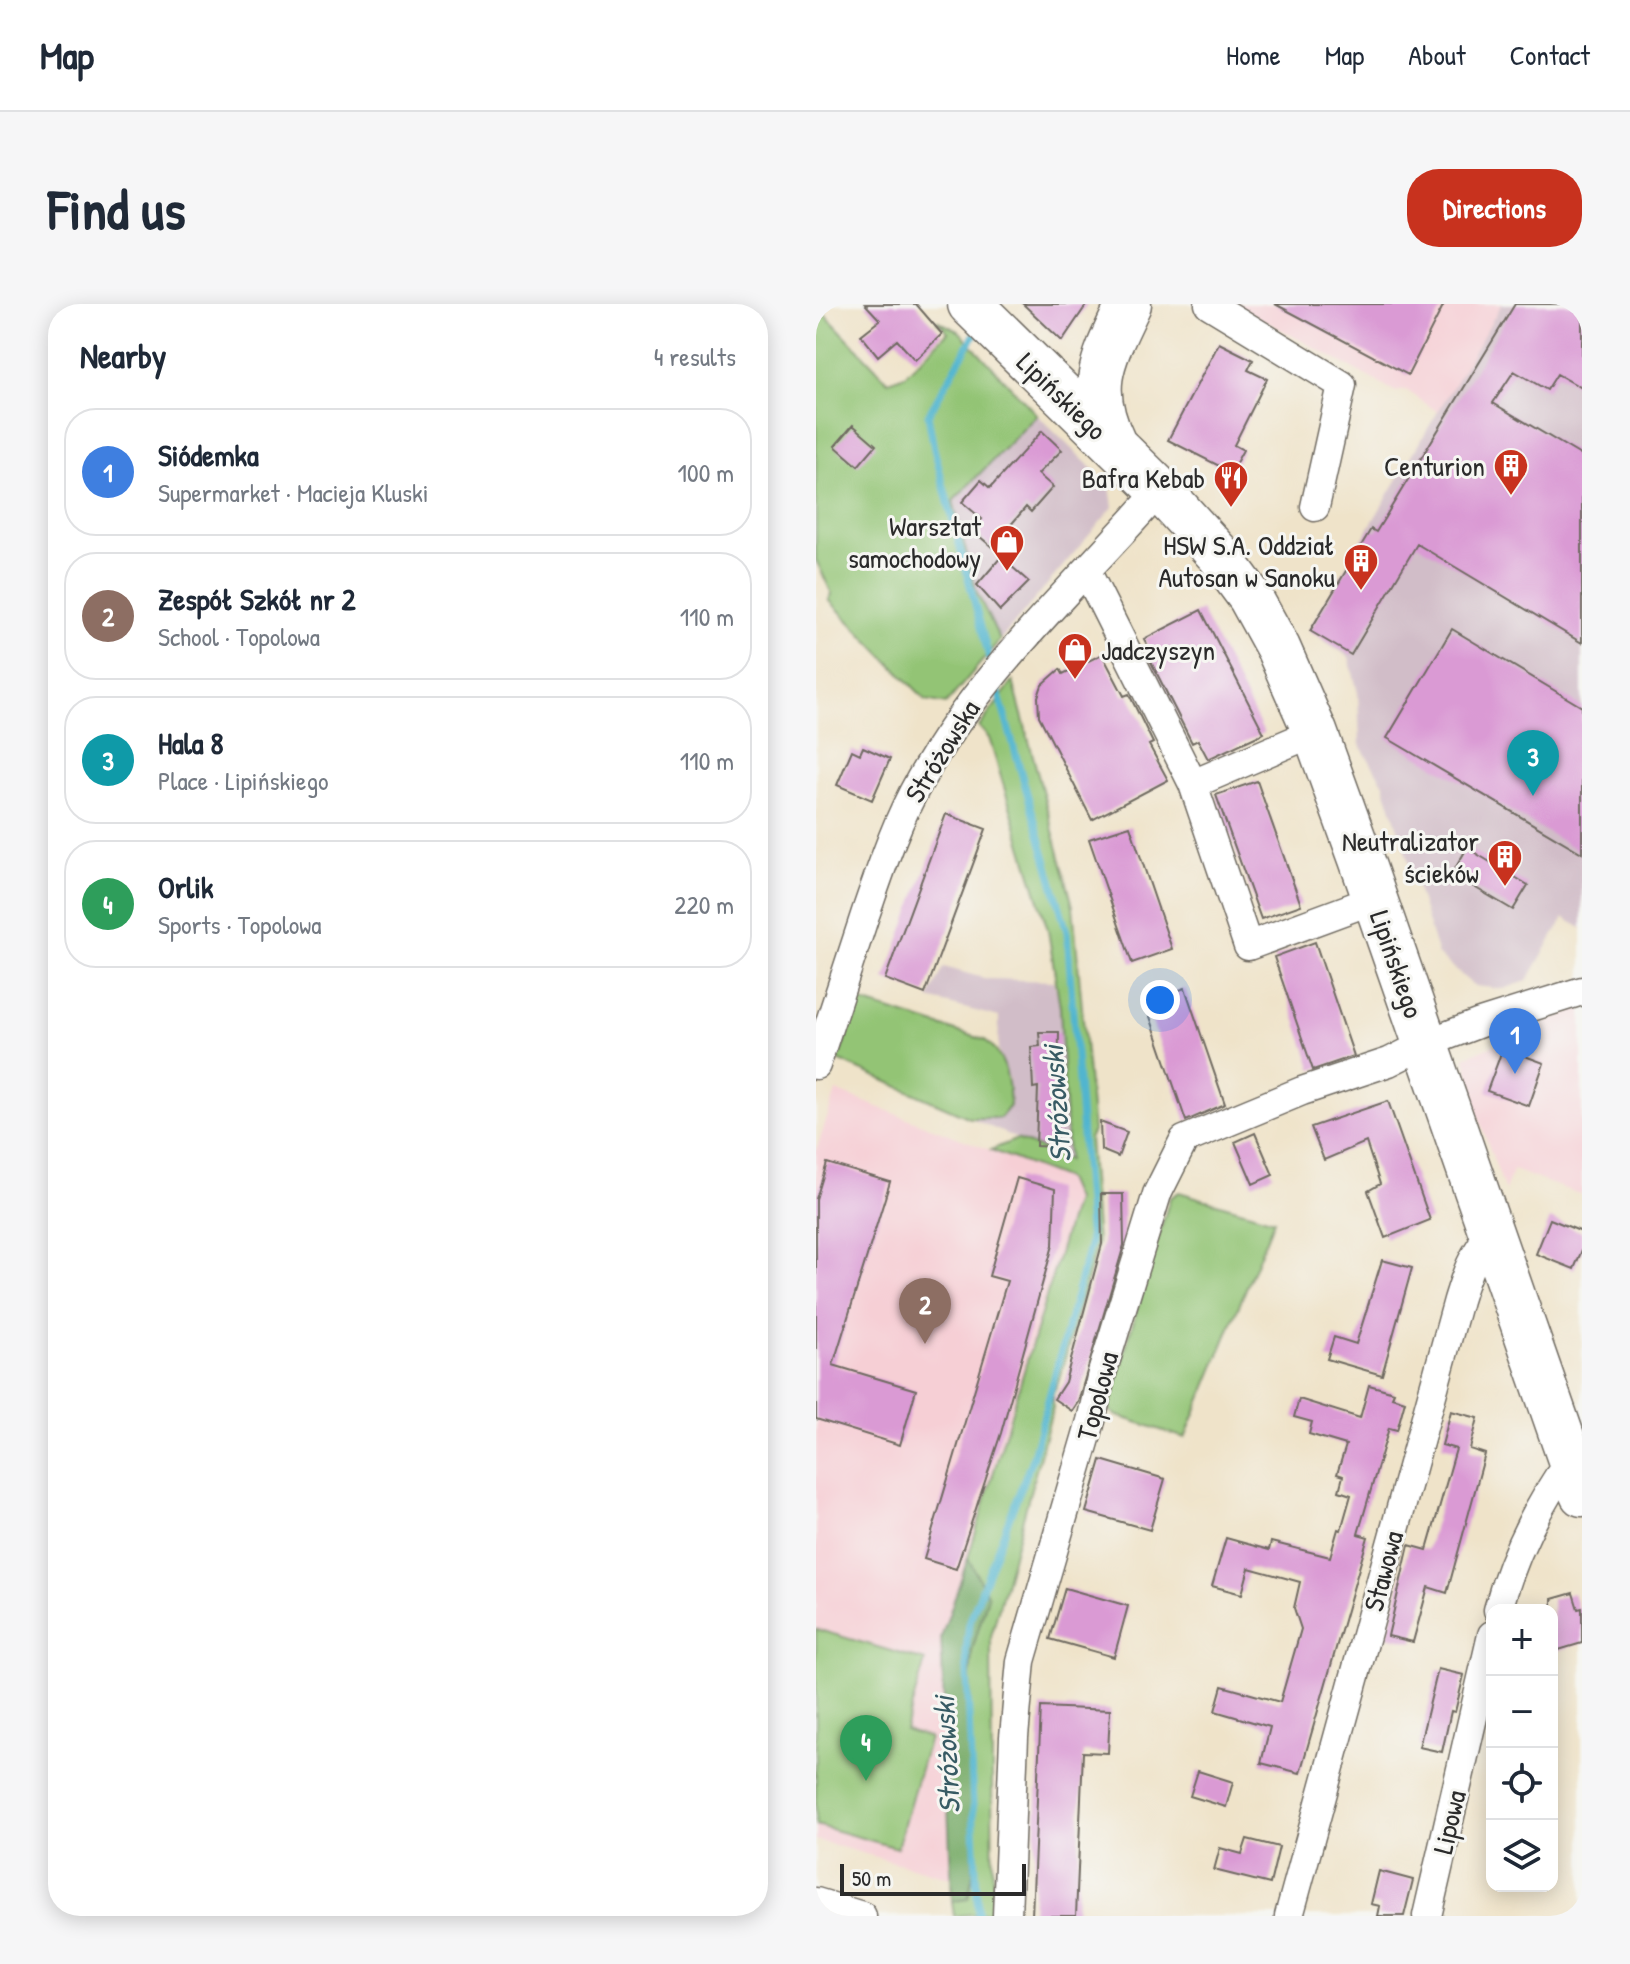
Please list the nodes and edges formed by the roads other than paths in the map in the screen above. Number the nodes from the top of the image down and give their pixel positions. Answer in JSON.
{"nodes":[{"id":1,"x":970,"y":304,"type":"edge"},
{"id":2,"x":1209,"y":304,"type":"edge"},
{"id":3,"x":1122,"y":320,"type":"edge"},
{"id":4,"x":1013,"y":348,"type":"junction"},
{"id":5,"x":1117,"y":450,"type":"junction"},
{"id":6,"x":1160,"y":490,"type":"junction"},
{"id":7,"x":1315,"y":507,"type":"dead end"},
{"id":8,"x":1087,"y":572,"type":"junction"},
{"id":9,"x":1315,"y":732,"type":"junction"},
{"id":10,"x":1193,"y":784,"type":"junction"},
{"id":11,"x":1375,"y":899,"type":"junction"},
{"id":12,"x":1582,"y":991,"type":"edge"},
{"id":13,"x":1425,"y":1044,"type":"junction"},
{"id":14,"x":816,"y":1065,"type":"edge"},
{"id":15,"x":1492,"y":1233,"type":"junction"},
{"id":16,"x":1576,"y":1477,"type":"edge"},
{"id":17,"x":1500,"y":1604,"type":"edge"},
{"id":18,"x":1486,"y":1661,"type":"edge"},
{"id":19,"x":816,"y":1902,"type":"edge"},
{"id":20,"x":862,"y":1916,"type":"edge"},
{"id":21,"x":1007,"y":1916,"type":"edge"},
{"id":22,"x":1289,"y":1916,"type":"edge"},
{"id":23,"x":1427,"y":1916,"type":"edge"}],
"edges":[{"from":1,"to":4,"type":"main road","name":"Lipińskiego"},
{"from":2,"to":7,"type":"street"},
{"from":3,"to":4,"type":"main road"},
{"from":3,"to":5,"type":"main road"},
{"from":4,"to":5,"type":"main road","name":"Lipińskiego"},
{"from":5,"to":6,"type":"main road","name":"Lipińskiego"},
{"from":6,"to":8,"type":"street","name":"Stróżowska"},
{"from":6,"to":9,"type":"main road","name":"Lipińskiego"},
{"from":8,"to":10,"type":"street"},
{"from":8,"to":14,"type":"street","name":"Stróżowska"},
{"from":9,"to":10,"type":"street"},
{"from":9,"to":11,"type":"main road","name":"Lipińskiego"},
{"from":10,"to":11,"type":"street"},
{"from":11,"to":13,"type":"main road","name":"Lipińskiego"},
{"from":12,"to":13,"type":"street","name":"Topolowa"},
{"from":13,"to":15,"type":"main road","name":"Lipińskiego"},
{"from":13,"to":21,"type":"street","name":"Topolowa"},
{"from":15,"to":16,"type":"main road","name":"Lipińskiego"},
{"from":15,"to":22,"type":"street","name":"Stawowa"},
{"from":16,"to":17,"type":"street"},
{"from":18,"to":23,"type":"street","name":"Lipowa"},
{"from":19,"to":20,"type":"street"}]}
